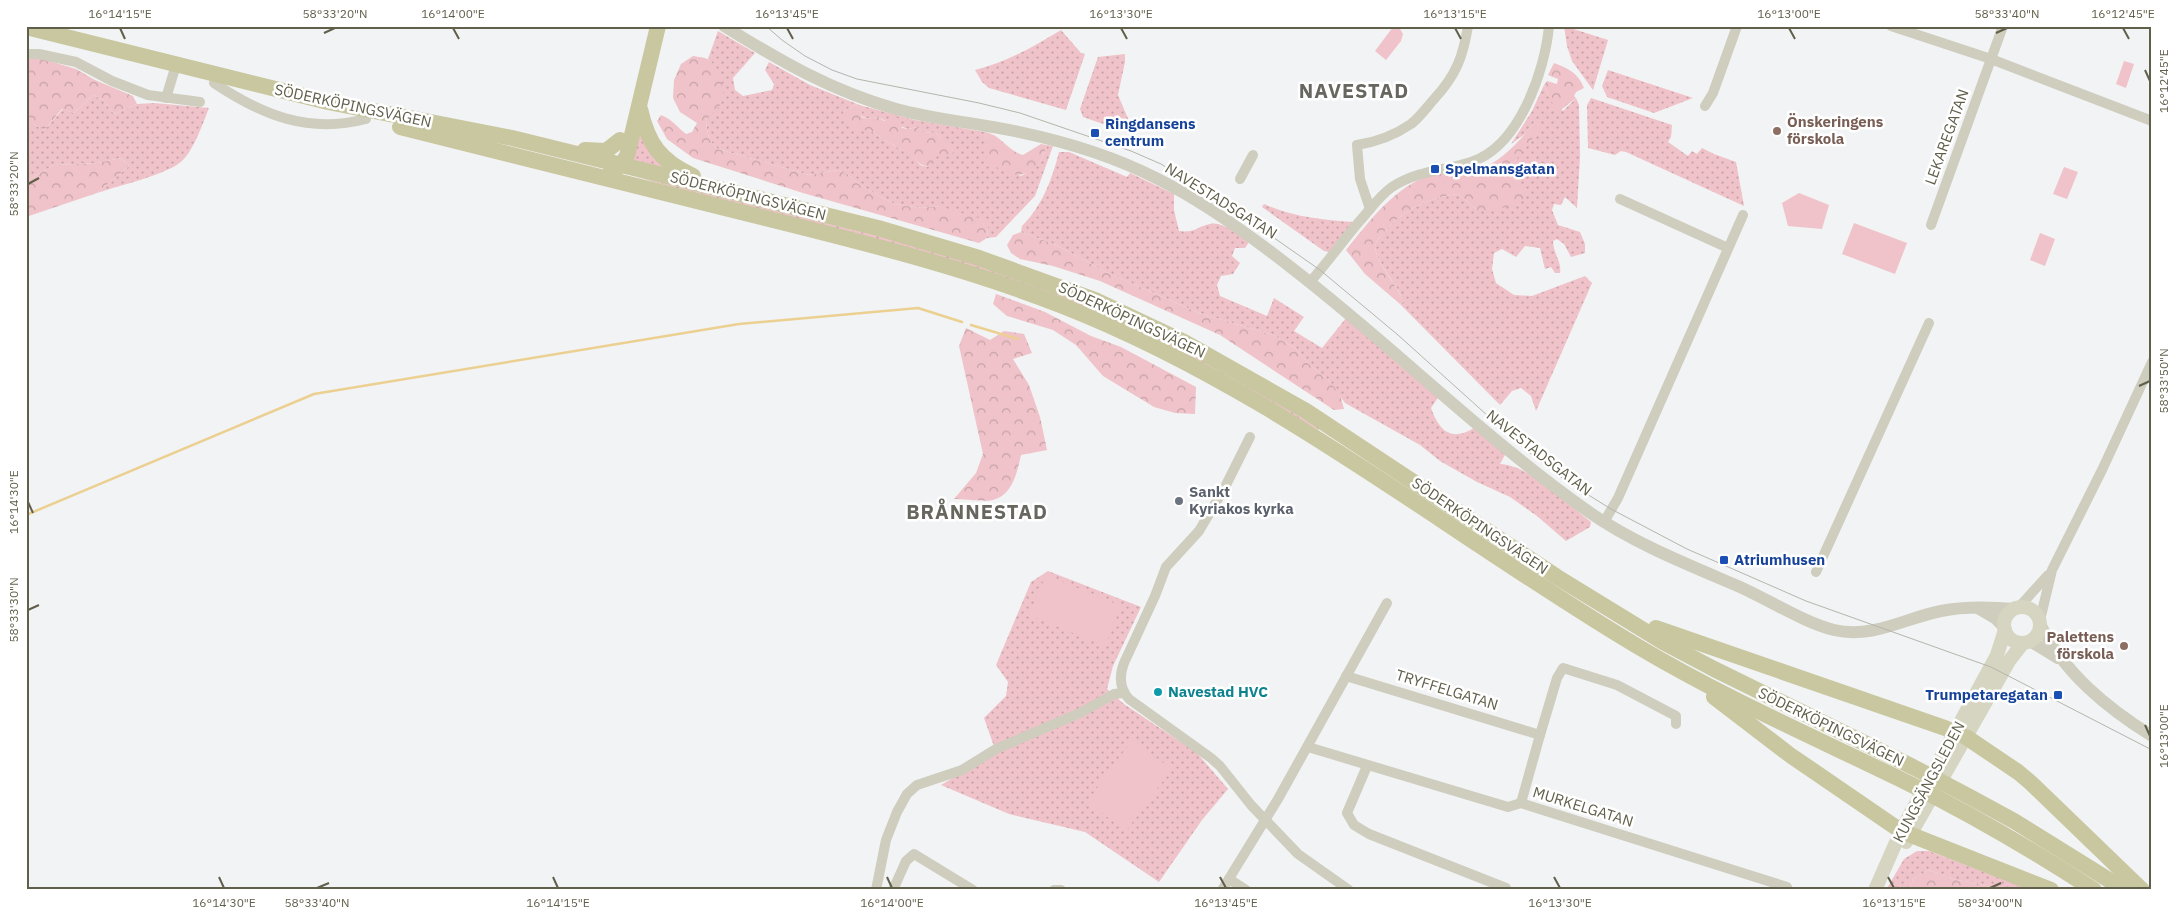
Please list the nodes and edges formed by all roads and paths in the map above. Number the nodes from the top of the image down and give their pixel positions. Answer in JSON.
{"nodes":[{"id":1,"x":647,"y":26,"type":"edge"},
{"id":2,"x":658,"y":26,"type":"edge"},
{"id":3,"x":724,"y":26,"type":"edge"},
{"id":4,"x":1468,"y":26,"type":"edge"},
{"id":5,"x":1549,"y":26,"type":"edge"},
{"id":6,"x":1738,"y":26,"type":"edge"},
{"id":7,"x":1891,"y":26,"type":"edge"},
{"id":8,"x":2003,"y":26,"type":"edge"},
{"id":9,"x":26,"y":27,"type":"edge"},
{"id":10,"x":26,"y":35,"type":"edge"},
{"id":11,"x":26,"y":54,"type":"edge"},
{"id":12,"x":1991,"y":58,"type":"junction"},
{"id":13,"x":175,"y":69,"type":"junction"},
{"id":14,"x":166,"y":98,"type":"junction"},
{"id":15,"x":200,"y":102,"type":"dead end"},
{"id":16,"x":639,"y":106,"type":"junction"},
{"id":17,"x":1705,"y":106,"type":"dead end"},
{"id":18,"x":2152,"y":121,"type":"edge"},
{"id":19,"x":512,"y":138,"type":"junction"},
{"id":20,"x":620,"y":140,"type":"junction"},
{"id":21,"x":1253,"y":155,"type":"dead end"},
{"id":22,"x":620,"y":166,"type":"junction"},
{"id":23,"x":595,"y":176,"type":"junction"},
{"id":24,"x":1240,"y":179,"type":"dead end"},
{"id":25,"x":636,"y":185,"type":"junction"},
{"id":26,"x":725,"y":190,"type":"junction"},
{"id":27,"x":1620,"y":199,"type":"dead end"},
{"id":28,"x":1370,"y":209,"type":"junction"},
{"id":29,"x":1743,"y":215,"type":"dead end"},
{"id":30,"x":1931,"y":225,"type":"dead end"},
{"id":31,"x":1728,"y":248,"type":"junction"},
{"id":32,"x":1310,"y":282,"type":"junction"},
{"id":33,"x":1930,"y":323,"type":"dead end"},
{"id":34,"x":2150,"y":366,"type":"edge"},
{"id":35,"x":1250,"y":437,"type":"dead end"},
{"id":36,"x":1604,"y":522,"type":"junction"},
{"id":37,"x":2052,"y":570,"type":"junction"},
{"id":38,"x":1816,"y":572,"type":"dead end"},
{"id":39,"x":1387,"y":603,"type":"dead end"},
{"id":40,"x":1605,"y":608,"type":"junction"},
{"id":41,"x":1978,"y":608,"type":"junction"},
{"id":42,"x":2017,"y":608,"type":"junction"},
{"id":43,"x":2040,"y":622,"type":"junction"},
{"id":44,"x":2005,"y":628,"type":"junction"},
{"id":45,"x":2027,"y":642,"type":"junction"},
{"id":46,"x":2063,"y":661,"type":"junction"},
{"id":47,"x":1685,"y":674,"type":"junction"},
{"id":48,"x":1346,"y":676,"type":"junction"},
{"id":49,"x":1124,"y":693,"type":"junction"},
{"id":50,"x":1676,"y":724,"type":"dead end"},
{"id":51,"x":1540,"y":735,"type":"junction"},
{"id":52,"x":1961,"y":735,"type":"junction"},
{"id":53,"x":2152,"y":736,"type":"edge"},
{"id":54,"x":1308,"y":747,"type":"junction"},
{"id":55,"x":1367,"y":766,"type":"junction"},
{"id":56,"x":1521,"y":803,"type":"junction"},
{"id":57,"x":1266,"y":820,"type":"junction"},
{"id":58,"x":1906,"y":833,"type":"junction"},
{"id":59,"x":1229,"y":879,"type":"junction"},
{"id":60,"x":1877,"y":885,"type":"edge"},
{"id":61,"x":1506,"y":888,"type":"dead end"},
{"id":62,"x":876,"y":890,"type":"edge"},
{"id":63,"x":893,"y":890,"type":"edge"},
{"id":64,"x":973,"y":890,"type":"edge"},
{"id":65,"x":1054,"y":890,"type":"edge"},
{"id":66,"x":1062,"y":890,"type":"edge"},
{"id":67,"x":1222,"y":890,"type":"edge"},
{"id":68,"x":1246,"y":890,"type":"edge"},
{"id":69,"x":1349,"y":890,"type":"edge"},
{"id":70,"x":1785,"y":890,"type":"edge"},
{"id":71,"x":2051,"y":890,"type":"edge"},
{"id":72,"x":2094,"y":890,"type":"edge"},
{"id":73,"x":2125,"y":890,"type":"edge"},
{"id":74,"x":2142,"y":890,"type":"edge"}],
"edges":[{"from":1,"to":20,"type":"highway"},
{"from":2,"to":16,"type":"highway"},
{"from":3,"to":32,"type":"street","name":"NAVESTADSGATAN"},
{"from":4,"to":28,"type":"street"},
{"from":5,"to":28,"type":"street"},
{"from":6,"to":17,"type":"street"},
{"from":7,"to":12,"type":"street"},
{"from":8,"to":12,"type":"street","name":"LEKAREGATAN"},
{"from":9,"to":13,"type":"highway","name":"SÖDERKÖPINGSVÄGEN"},
{"from":10,"to":13,"type":"highway","name":"SÖDERKÖPINGSVÄGEN"},
{"from":11,"to":14,"type":"street"},
{"from":12,"to":18,"type":"street"},
{"from":12,"to":30,"type":"street","name":"LEKAREGATAN"},
{"from":13,"to":14,"type":"street"},
{"from":13,"to":19,"type":"highway","name":"SÖDERKÖPINGSVÄGEN"},
{"from":13,"to":23,"type":"highway","name":"SÖDERKÖPINGSVÄGEN"},
{"from":14,"to":15,"type":"street"},
{"from":16,"to":22,"type":"highway"},
{"from":16,"to":26,"type":"highway"},
{"from":19,"to":20,"type":"highway"},
{"from":19,"to":22,"type":"highway","name":"SÖDERKÖPINGSVÄGEN"},
{"from":20,"to":22,"type":"highway"},
{"from":21,"to":24,"type":"street"},
{"from":22,"to":23,"type":"highway"},
{"from":22,"to":25,"type":"highway"},
{"from":22,"to":26,"type":"highway","name":"SÖDERKÖPINGSVÄGEN"},
{"from":23,"to":25,"type":"highway","name":"SÖDERKÖPINGSVÄGEN"},
{"from":25,"to":47,"type":"highway","name":"SÖDERKÖPINGSVÄGEN"},
{"from":26,"to":40,"type":"highway","name":"SÖDERKÖPINGSVÄGEN"},
{"from":27,"to":31,"type":"street"},
{"from":28,"to":32,"type":"street"},
{"from":29,"to":31,"type":"street"},
{"from":31,"to":36,"type":"street"},
{"from":32,"to":36,"type":"street","name":"NAVESTADSGATAN"},
{"from":33,"to":38,"type":"street"},
{"from":34,"to":37,"type":"street"},
{"from":35,"to":49,"type":"street"},
{"from":36,"to":41,"type":"street","name":"NAVESTADSGATAN"},
{"from":37,"to":42,"type":"street"},
{"from":37,"to":43,"type":"street"},
{"from":39,"to":48,"type":"street"},
{"from":40,"to":52,"type":"highway"},
{"from":40,"to":73,"type":"highway","name":"SÖDERKÖPINGSVÄGEN"},
{"from":41,"to":42,"type":"street","name":"NAVESTADSGATAN"},
{"from":41,"to":44,"type":"street"},
{"from":42,"to":43,"type":"main road"},
{"from":42,"to":44,"type":"main road"},
{"from":43,"to":45,"type":"main road"},
{"from":43,"to":46,"type":"street"},
{"from":44,"to":45,"type":"main road"},
{"from":44,"to":52,"type":"main road","name":"KUNGSÄNGSLEDEN"},
{"from":45,"to":46,"type":"street"},
{"from":45,"to":52,"type":"main road","name":"KUNGSÄNGSLEDEN"},
{"from":46,"to":53,"type":"street"},
{"from":47,"to":58,"type":"highway"},
{"from":47,"to":72,"type":"highway","name":"SÖDERKÖPINGSVÄGEN"},
{"from":48,"to":51,"type":"street","name":"TRYFFELGATAN"},
{"from":48,"to":54,"type":"street"},
{"from":49,"to":57,"type":"street"},
{"from":49,"to":62,"type":"street"},
{"from":50,"to":51,"type":"street"},
{"from":51,"to":56,"type":"street"},
{"from":52,"to":58,"type":"main road","name":"KUNGSÄNGSLEDEN"},
{"from":52,"to":74,"type":"highway"},
{"from":54,"to":55,"type":"street","name":"MURKELGATAN"},
{"from":54,"to":57,"type":"street"},
{"from":55,"to":56,"type":"street","name":"MURKELGATAN"},
{"from":55,"to":61,"type":"street"},
{"from":56,"to":70,"type":"street","name":"MURKELGATAN"},
{"from":57,"to":59,"type":"street"},
{"from":57,"to":69,"type":"street"},
{"from":58,"to":60,"type":"main road","name":"KUNGSÄNGSLEDEN"},
{"from":58,"to":71,"type":"highway"},
{"from":59,"to":67,"type":"street"},
{"from":59,"to":68,"type":"street"},
{"from":63,"to":64,"type":"street"},
{"from":65,"to":66,"type":"street"}]}
